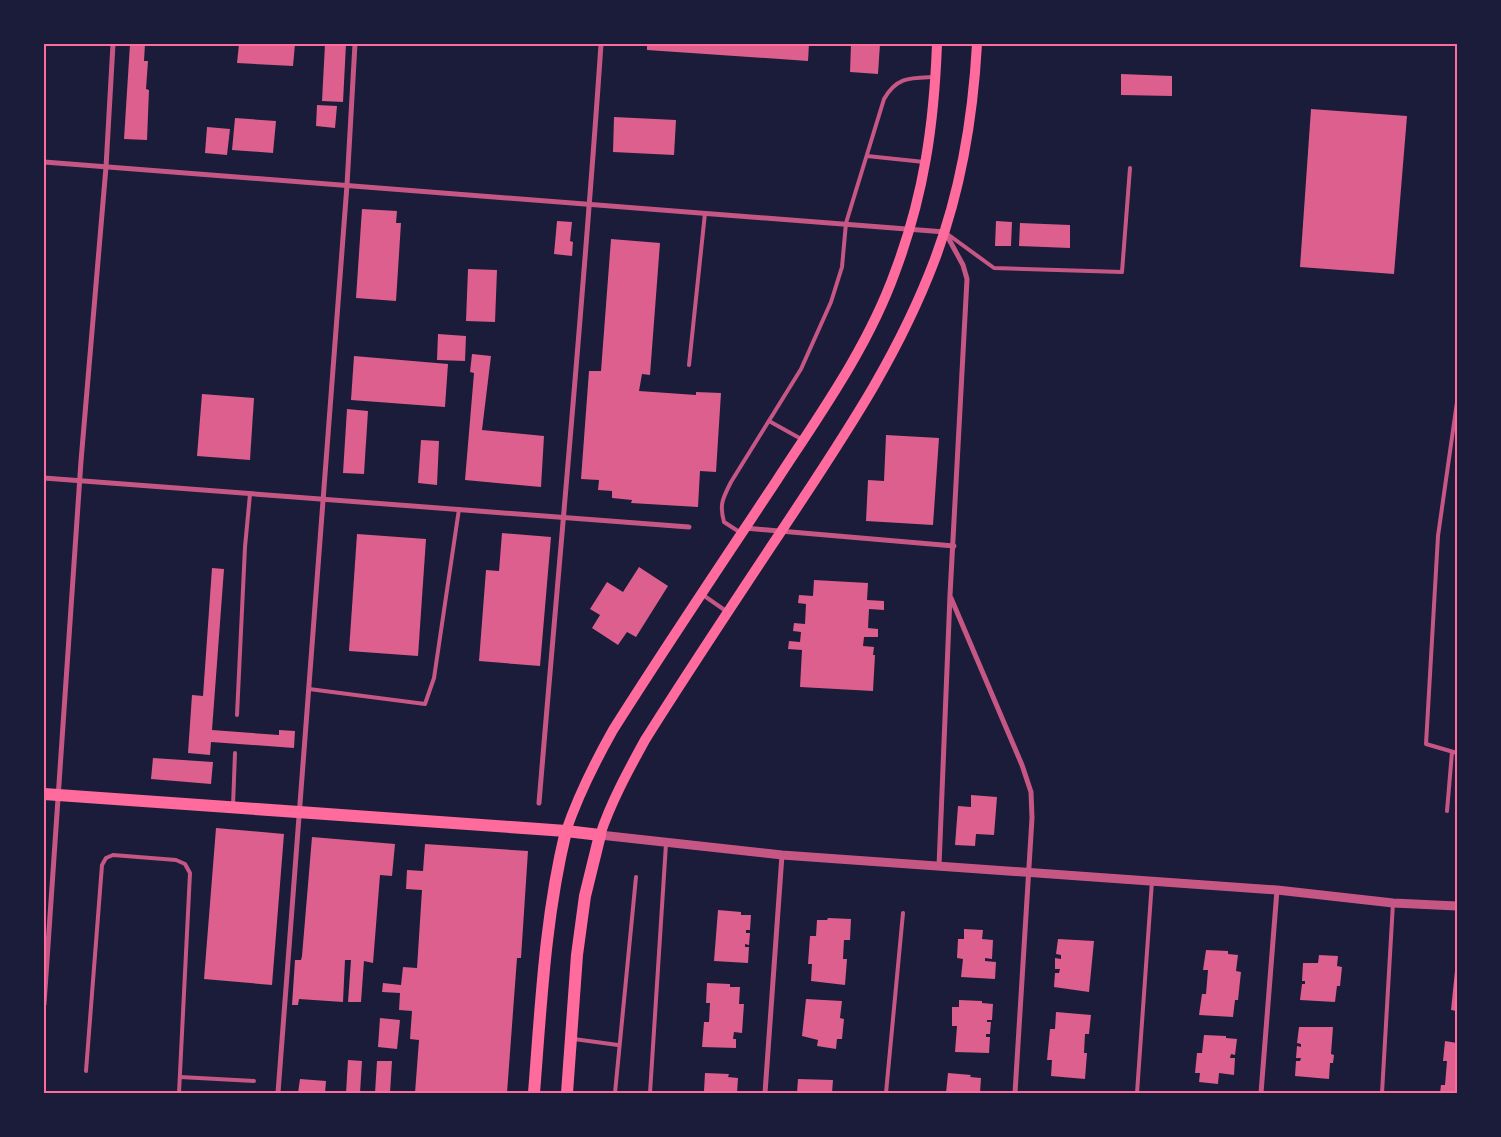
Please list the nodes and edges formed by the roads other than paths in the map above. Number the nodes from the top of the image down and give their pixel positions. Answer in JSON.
{"nodes":[{"id":1,"x":113,"y":44,"type":"edge"},
{"id":2,"x":355,"y":44,"type":"edge"},
{"id":3,"x":601,"y":44,"type":"edge"},
{"id":4,"x":937,"y":44,"type":"edge"},
{"id":5,"x":977,"y":44,"type":"edge"},
{"id":6,"x":935,"y":76,"type":"junction"},
{"id":7,"x":867,"y":156,"type":"junction"},
{"id":8,"x":44,"y":162,"type":"edge"},
{"id":9,"x":926,"y":162,"type":"junction"},
{"id":10,"x":106,"y":167,"type":"junction"},
{"id":11,"x":1130,"y":168,"type":"dead end"},
{"id":12,"x":347,"y":185,"type":"junction"},
{"id":13,"x":590,"y":204,"type":"junction"},
{"id":14,"x":705,"y":212,"type":"junction"},
{"id":15,"x":846,"y":223,"type":"junction"},
{"id":16,"x":910,"y":228,"type":"junction"},
{"id":17,"x":945,"y":232,"type":"junction"},
{"id":18,"x":689,"y":365,"type":"dead end"},
{"id":19,"x":1457,"y":402,"type":"edge"},
{"id":20,"x":769,"y":421,"type":"junction"},
{"id":21,"x":803,"y":440,"type":"junction"},
{"id":22,"x":44,"y":478,"type":"edge"},
{"id":23,"x":80,"y":480,"type":"junction"},
{"id":24,"x":250,"y":494,"type":"junction"},
{"id":25,"x":323,"y":500,"type":"junction"},
{"id":26,"x":459,"y":509,"type":"junction"},
{"id":27,"x":562,"y":517,"type":"junction"},
{"id":28,"x":689,"y":527,"type":"dead end"},
{"id":29,"x":743,"y":531,"type":"junction"},
{"id":30,"x":781,"y":532,"type":"junction"},
{"id":31,"x":954,"y":546,"type":"junction"},
{"id":32,"x":702,"y":594,"type":"junction"},
{"id":33,"x":950,"y":595,"type":"junction"},
{"id":34,"x":728,"y":612,"type":"junction"},
{"id":35,"x":309,"y":689,"type":"junction"},
{"id":36,"x":237,"y":715,"type":"dead end"},
{"id":37,"x":1455,"y":752,"type":"edge"},
{"id":38,"x":235,"y":753,"type":"dead end"},
{"id":39,"x":44,"y":794,"type":"edge"},
{"id":40,"x":59,"y":795,"type":"junction"},
{"id":41,"x":539,"y":803,"type":"dead end"},
{"id":42,"x":233,"y":808,"type":"junction"},
{"id":43,"x":1448,"y":811,"type":"dead end"},
{"id":44,"x":300,"y":813,"type":"junction"},
{"id":45,"x":566,"y":831,"type":"junction"},
{"id":46,"x":600,"y":835,"type":"junction"},
{"id":47,"x":666,"y":843,"type":"junction"},
{"id":48,"x":782,"y":855,"type":"junction"},
{"id":49,"x":939,"y":866,"type":"junction"},
{"id":50,"x":1029,"y":872,"type":"junction"},
{"id":51,"x":636,"y":876,"type":"dead end"},
{"id":52,"x":1152,"y":881,"type":"junction"},
{"id":53,"x":1277,"y":890,"type":"junction"},
{"id":54,"x":1393,"y":903,"type":"junction"},
{"id":55,"x":1457,"y":906,"type":"edge"},
{"id":56,"x":903,"y":913,"type":"dead end"},
{"id":57,"x":44,"y":1004,"type":"edge"},
{"id":58,"x":571,"y":1039,"type":"junction"},
{"id":59,"x":618,"y":1045,"type":"junction"},
{"id":60,"x":86,"y":1071,"type":"dead end"},
{"id":61,"x":180,"y":1076,"type":"junction"},
{"id":62,"x":254,"y":1081,"type":"dead end"},
{"id":63,"x":179,"y":1093,"type":"edge"},
{"id":64,"x":278,"y":1093,"type":"edge"},
{"id":65,"x":534,"y":1093,"type":"edge"},
{"id":66,"x":567,"y":1093,"type":"edge"},
{"id":67,"x":614,"y":1093,"type":"edge"},
{"id":68,"x":650,"y":1093,"type":"edge"},
{"id":69,"x":765,"y":1093,"type":"edge"},
{"id":70,"x":886,"y":1093,"type":"edge"},
{"id":71,"x":1015,"y":1093,"type":"edge"},
{"id":72,"x":1137,"y":1093,"type":"edge"},
{"id":73,"x":1261,"y":1093,"type":"edge"},
{"id":74,"x":1382,"y":1093,"type":"edge"}],
"edges":[{"from":1,"to":10,"type":"street"},
{"from":2,"to":12,"type":"street"},
{"from":3,"to":13,"type":"street"},
{"from":4,"to":6,"type":"main road"},
{"from":5,"to":17,"type":"main road"},
{"from":6,"to":7,"type":"lane"},
{"from":6,"to":9,"type":"main road"},
{"from":7,"to":9,"type":"lane"},
{"from":7,"to":15,"type":"lane"},
{"from":8,"to":10,"type":"street"},
{"from":9,"to":16,"type":"main road"},
{"from":10,"to":12,"type":"street"},
{"from":10,"to":23,"type":"street"},
{"from":11,"to":17,"type":"lane"},
{"from":12,"to":13,"type":"street"},
{"from":12,"to":25,"type":"street"},
{"from":13,"to":14,"type":"street"},
{"from":13,"to":27,"type":"street"},
{"from":14,"to":15,"type":"street"},
{"from":14,"to":18,"type":"lane"},
{"from":15,"to":16,"type":"street"},
{"from":15,"to":20,"type":"lane"},
{"from":16,"to":17,"type":"street"},
{"from":16,"to":21,"type":"main road"},
{"from":17,"to":30,"type":"main road"},
{"from":17,"to":31,"type":"street"},
{"from":19,"to":37,"type":"lane"},
{"from":20,"to":21,"type":"lane"},
{"from":20,"to":29,"type":"lane"},
{"from":21,"to":29,"type":"main road"},
{"from":22,"to":23,"type":"street"},
{"from":23,"to":24,"type":"street"},
{"from":23,"to":40,"type":"street"},
{"from":24,"to":25,"type":"street"},
{"from":24,"to":36,"type":"lane"},
{"from":25,"to":26,"type":"street"},
{"from":25,"to":35,"type":"street"},
{"from":26,"to":27,"type":"street"},
{"from":26,"to":35,"type":"lane"},
{"from":27,"to":28,"type":"street"},
{"from":27,"to":41,"type":"street"},
{"from":29,"to":30,"type":"street"},
{"from":29,"to":32,"type":"main road"},
{"from":30,"to":31,"type":"street"},
{"from":30,"to":34,"type":"main road"},
{"from":31,"to":33,"type":"street"},
{"from":32,"to":34,"type":"lane"},
{"from":32,"to":45,"type":"main road"},
{"from":33,"to":49,"type":"street"},
{"from":33,"to":50,"type":"street"},
{"from":34,"to":46,"type":"main road"},
{"from":35,"to":44,"type":"street"},
{"from":37,"to":43,"type":"lane"},
{"from":38,"to":42,"type":"lane"},
{"from":39,"to":40,"type":"main road"},
{"from":40,"to":42,"type":"main road"},
{"from":40,"to":57,"type":"street"},
{"from":42,"to":44,"type":"main road"},
{"from":44,"to":45,"type":"main road"},
{"from":44,"to":64,"type":"street"},
{"from":45,"to":46,"type":"main road"},
{"from":45,"to":65,"type":"main road"},
{"from":46,"to":47,"type":"street"},
{"from":46,"to":58,"type":"main road"},
{"from":47,"to":48,"type":"street"},
{"from":47,"to":68,"type":"lane"},
{"from":48,"to":49,"type":"street"},
{"from":48,"to":69,"type":"street"},
{"from":49,"to":50,"type":"street"},
{"from":50,"to":52,"type":"street"},
{"from":50,"to":71,"type":"street"},
{"from":51,"to":59,"type":"lane"},
{"from":52,"to":53,"type":"street"},
{"from":52,"to":72,"type":"lane"},
{"from":53,"to":54,"type":"street"},
{"from":53,"to":73,"type":"street"},
{"from":54,"to":55,"type":"street"},
{"from":54,"to":74,"type":"lane"},
{"from":56,"to":70,"type":"lane"},
{"from":58,"to":59,"type":"lane"},
{"from":58,"to":66,"type":"main road"},
{"from":59,"to":67,"type":"lane"},
{"from":60,"to":61,"type":"lane"},
{"from":61,"to":62,"type":"lane"},
{"from":61,"to":63,"type":"lane"}]}
